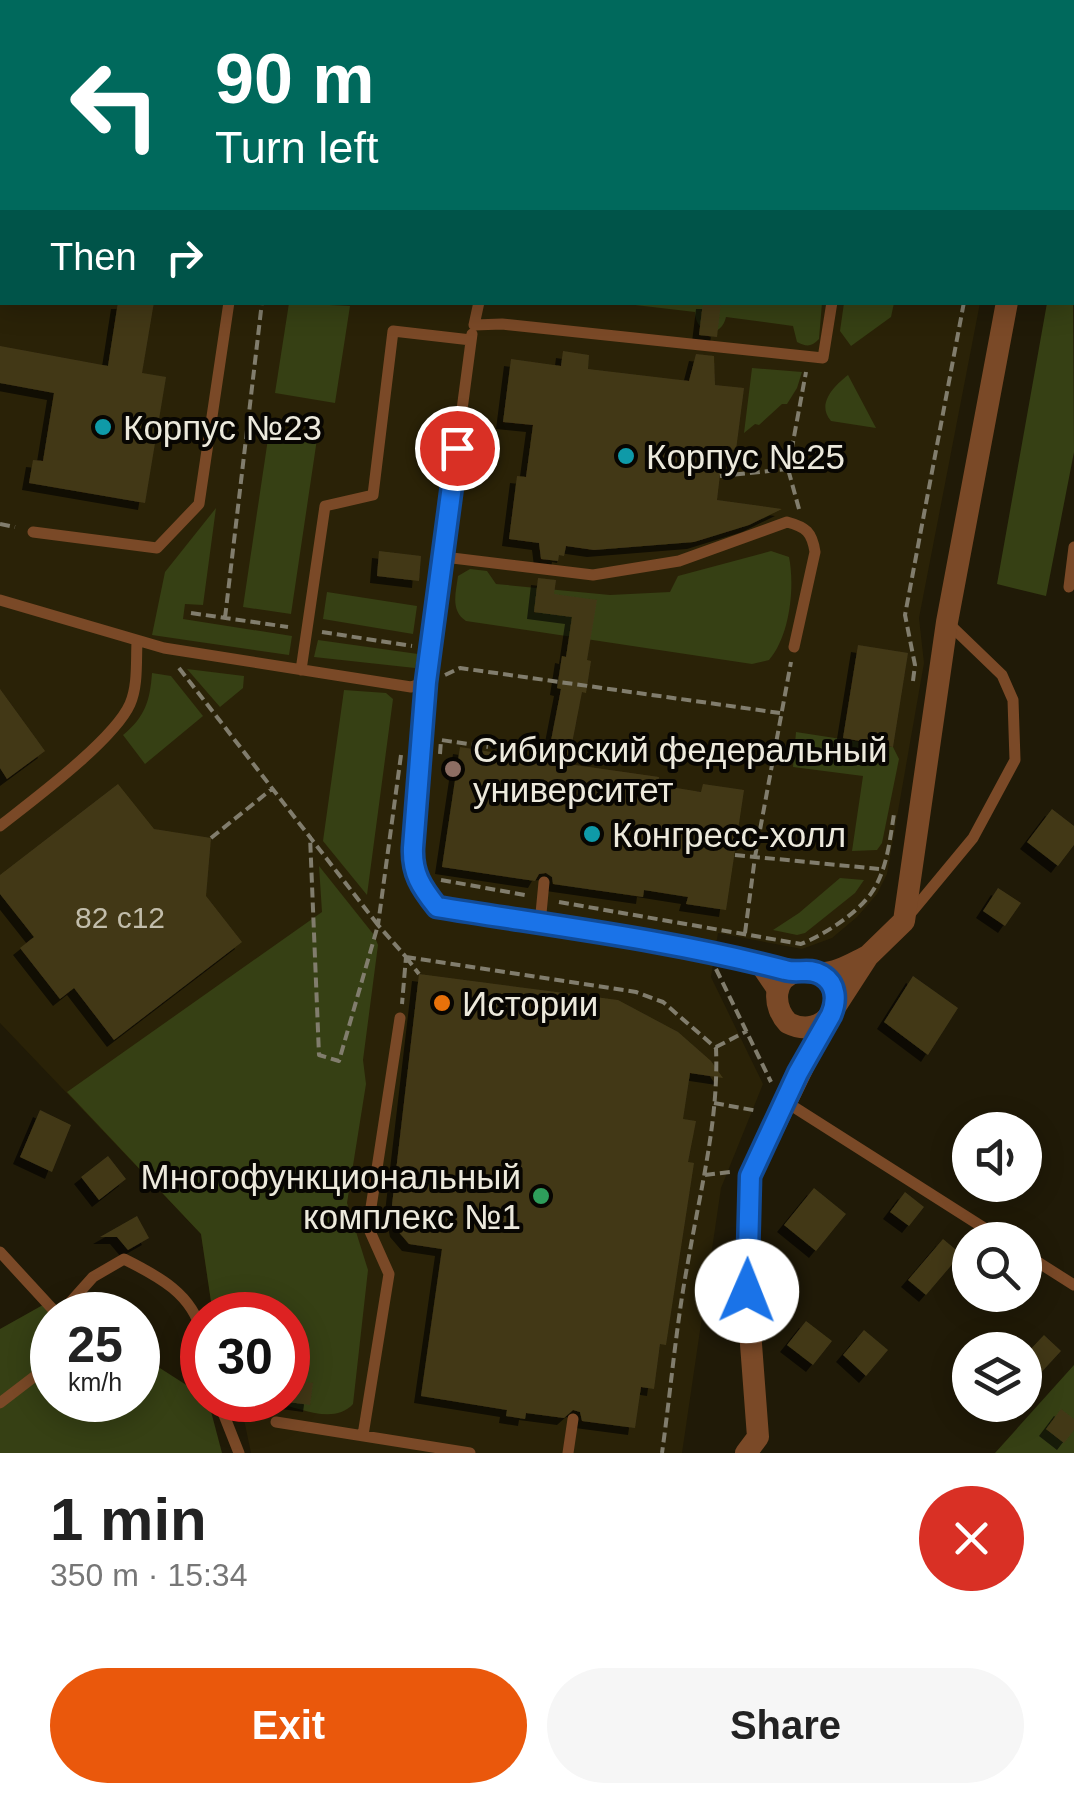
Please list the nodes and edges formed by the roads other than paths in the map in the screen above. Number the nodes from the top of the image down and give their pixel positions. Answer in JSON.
{"nodes":[{"id":1,"x":229,"y":305,"type":"edge"},
{"id":2,"x":478,"y":305,"type":"edge"},
{"id":3,"x":832,"y":305,"type":"edge"},
{"id":4,"x":1006,"y":305,"type":"edge"},
{"id":5,"x":474,"y":325,"type":"junction"},
{"id":6,"x":470,"y":340,"type":"junction"},
{"id":7,"x":33,"y":532,"type":"dead end"},
{"id":8,"x":1074,"y":548,"type":"edge"},
{"id":9,"x":444,"y":557,"type":"junction"},
{"id":10,"x":1069,"y":588,"type":"dead end"},
{"id":11,"x":0,"y":600,"type":"edge"},
{"id":12,"x":947,"y":622,"type":"junction"},
{"id":13,"x":137,"y":642,"type":"junction"},
{"id":14,"x":794,"y":647,"type":"road end"},
{"id":15,"x":302,"y":670,"type":"junction"},
{"id":16,"x":426,"y":682,"type":"junction"},
{"id":17,"x":0,"y":826,"type":"edge"},
{"id":18,"x":544,"y":882,"type":"dead end"},
{"id":19,"x":904,"y":921,"type":"junction"},
{"id":20,"x":540,"y":924,"type":"junction"},
{"id":21,"x":868,"y":956,"type":"junction"},
{"id":22,"x":752,"y":961,"type":"junction"},
{"id":23,"x":793,"y":972,"type":"junction"},
{"id":24,"x":821,"y":974,"type":"junction"},
{"id":25,"x":776,"y":996,"type":"junction"},
{"id":26,"x":830,"y":1014,"type":"junction"},
{"id":27,"x":400,"y":1018,"type":"dead end"},
{"id":28,"x":788,"y":1024,"type":"junction"},
{"id":29,"x":798,"y":1073,"type":"junction"},
{"id":30,"x":774,"y":1094,"type":"junction"},
{"id":31,"x":975,"y":1222,"type":"edge"},
{"id":32,"x":0,"y":1252,"type":"edge"},
{"id":33,"x":1042,"y":1265,"type":"edge"},
{"id":34,"x":1074,"y":1285,"type":"edge"},
{"id":35,"x":37,"y":1292,"type":"edge"},
{"id":36,"x":79,"y":1292,"type":"edge"},
{"id":37,"x":180,"y":1296,"type":"edge"},
{"id":38,"x":30,"y":1380,"type":"edge"},
{"id":39,"x":0,"y":1404,"type":"edge"},
{"id":40,"x":573,"y":1419,"type":"dead end"},
{"id":41,"x":227,"y":1422,"type":"edge"},
{"id":42,"x":276,"y":1422,"type":"dead end"},
{"id":43,"x":362,"y":1435,"type":"junction"},
{"id":44,"x":759,"y":1448,"type":"edge"},
{"id":45,"x":239,"y":1453,"type":"edge"},
{"id":46,"x":470,"y":1453,"type":"edge"},
{"id":47,"x":568,"y":1453,"type":"edge"}],
"edges":[{"from":1,"to":7,"type":"lane"},
{"from":2,"to":5,"type":"lane"},
{"from":3,"to":5,"type":"lane"},
{"from":4,"to":12,"type":"street"},
{"from":5,"to":6,"type":"lane"},
{"from":6,"to":9,"type":"lane"},
{"from":6,"to":15,"type":"lane"},
{"from":8,"to":10,"type":"lane"},
{"from":9,"to":14,"type":"lane"},
{"from":9,"to":16,"type":"lane"},
{"from":11,"to":13,"type":"lane"},
{"from":12,"to":19,"type":"street"},
{"from":12,"to":19,"type":"lane"},
{"from":13,"to":15,"type":"lane"},
{"from":13,"to":17,"type":"lane"},
{"from":15,"to":16,"type":"lane"},
{"from":16,"to":20,"type":"lane"},
{"from":18,"to":20,"type":"lane"},
{"from":19,"to":21,"type":"street"},
{"from":20,"to":22,"type":"lane"},
{"from":21,"to":24,"type":"street"},
{"from":21,"to":26,"type":"street"},
{"from":22,"to":23,"type":"lane"},
{"from":22,"to":25,"type":"lane"},
{"from":23,"to":24,"type":"street"},
{"from":23,"to":25,"type":"street"},
{"from":24,"to":26,"type":"street"},
{"from":25,"to":28,"type":"street"},
{"from":26,"to":28,"type":"street"},
{"from":26,"to":29,"type":"street"},
{"from":27,"to":43,"type":"lane"},
{"from":28,"to":29,"type":"street"},
{"from":29,"to":30,"type":"street"},
{"from":30,"to":31,"type":"lane"},
{"from":30,"to":44,"type":"street"},
{"from":32,"to":35,"type":"lane"},
{"from":33,"to":34,"type":"lane"},
{"from":36,"to":37,"type":"lane"},
{"from":38,"to":39,"type":"lane"},
{"from":40,"to":47,"type":"lane"},
{"from":41,"to":45,"type":"lane"},
{"from":42,"to":43,"type":"lane"},
{"from":43,"to":46,"type":"lane"}]}
